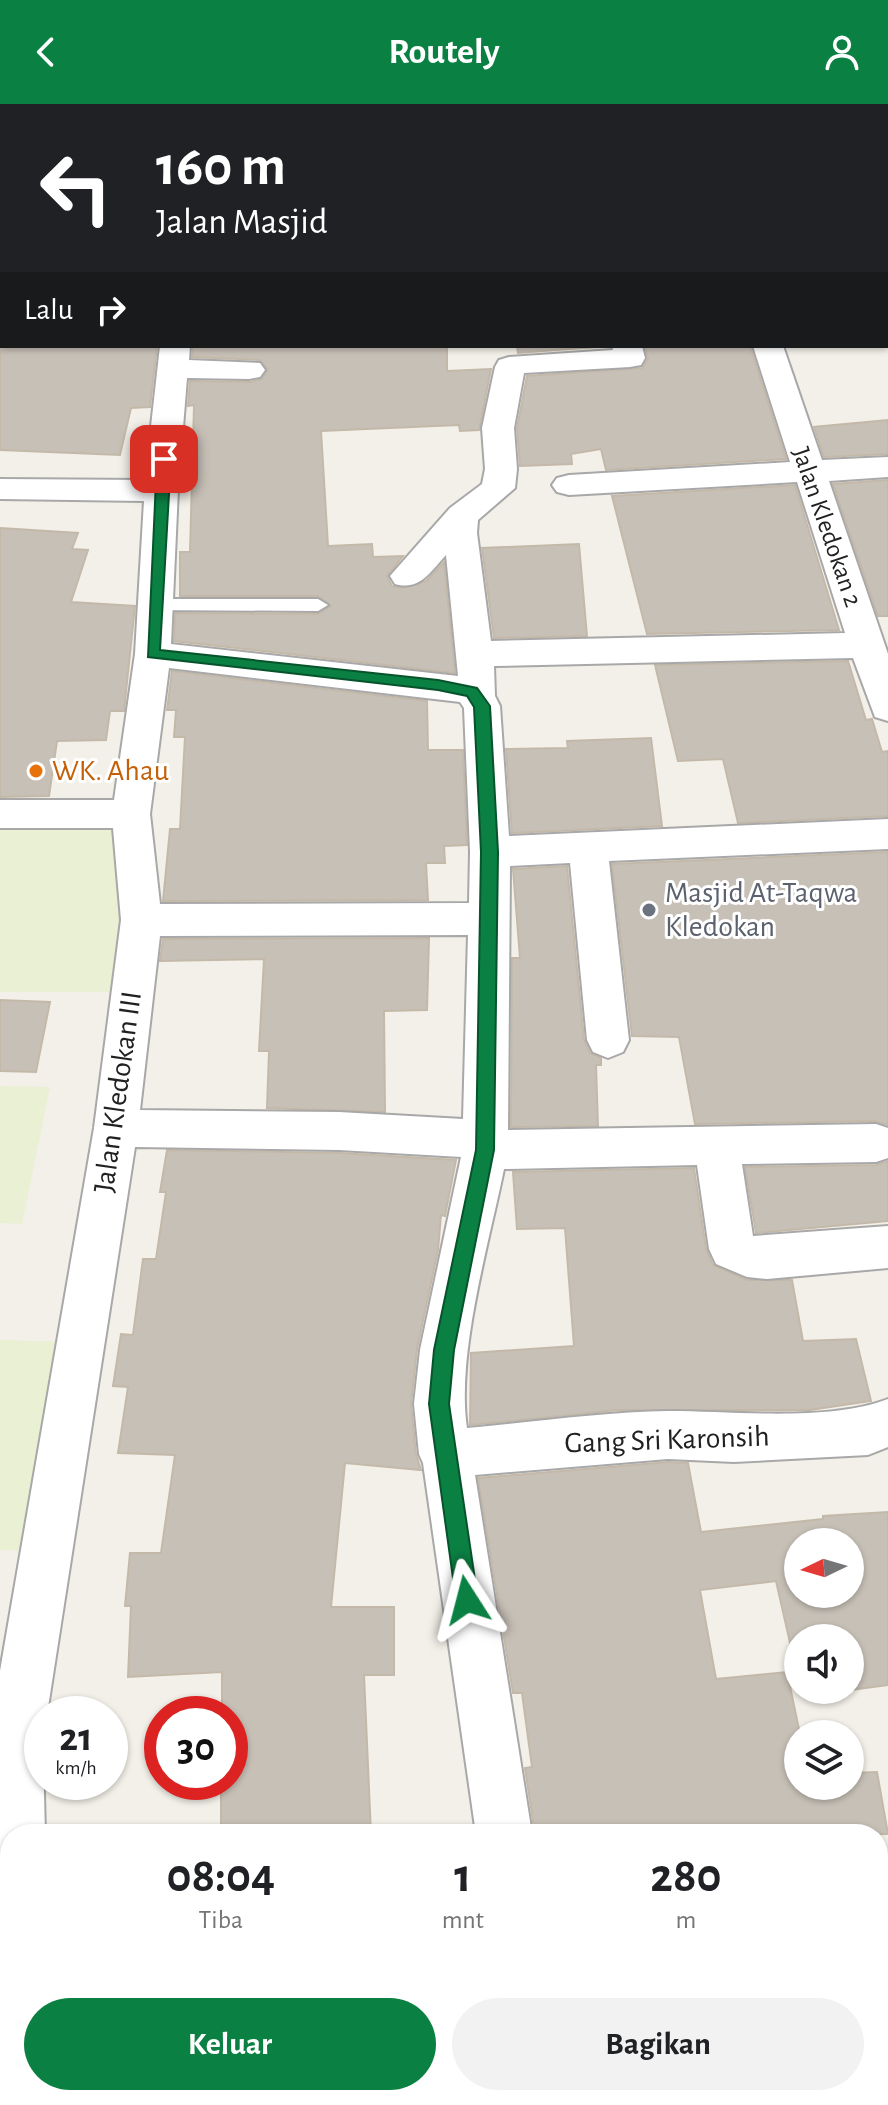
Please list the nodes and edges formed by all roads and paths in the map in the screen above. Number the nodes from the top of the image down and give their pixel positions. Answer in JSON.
{"nodes":[{"id":1,"x":628,"y":348,"type":"edge"},
{"id":2,"x":769,"y":348,"type":"edge"},
{"id":3,"x":174,"y":357,"type":"edge"},
{"id":4,"x":249,"y":370,"type":"dead end"},
{"id":5,"x":888,"y":467,"type":"edge"},
{"id":6,"x":808,"y":473,"type":"junction"},
{"id":7,"x":569,"y":485,"type":"dead end"},
{"id":8,"x":0,"y":489,"type":"edge"},
{"id":9,"x":161,"y":489,"type":"junction"},
{"id":10,"x":462,"y":516,"type":"junction"},
{"id":11,"x":407,"y":576,"type":"dead end"},
{"id":12,"x":155,"y":605,"type":"junction"},
{"id":13,"x":318,"y":605,"type":"dead end"},
{"id":14,"x":867,"y":645,"type":"junction"},
{"id":15,"x":153,"y":654,"type":"junction"},
{"id":16,"x":475,"y":654,"type":"junction"},
{"id":17,"x":886,"y":693,"type":"edge"},
{"id":18,"x":477,"y":695,"type":"junction"},
{"id":19,"x":0,"y":814,"type":"edge"},
{"id":20,"x":131,"y":814,"type":"junction"},
{"id":21,"x":888,"y":834,"type":"edge"},
{"id":22,"x":588,"y":848,"type":"junction"},
{"id":23,"x":490,"y":852,"type":"junction"},
{"id":24,"x":490,"y":919,"type":"junction"},
{"id":25,"x":141,"y":920,"type":"junction"},
{"id":26,"x":608,"y":1040,"type":"dead end"},
{"id":27,"x":116,"y":1128,"type":"junction"},
{"id":28,"x":876,"y":1143,"type":"dead end"},
{"id":29,"x":485,"y":1145,"type":"junction"},
{"id":30,"x":717,"y":1146,"type":"junction"},
{"id":31,"x":888,"y":1247,"type":"edge"},
{"id":32,"x":888,"y":1422,"type":"edge"},
{"id":33,"x":444,"y":1454,"type":"junction"},
{"id":34,"x":8,"y":1738,"type":"edge"},
{"id":35,"x":16,"y":1824,"type":"edge"},
{"id":36,"x":502,"y":1824,"type":"edge"}],
"edges":[{"from":1,"to":10,"type":"street"},
{"from":2,"to":6,"type":"street","name":"Jalan Kledokan 2"},
{"from":3,"to":4,"type":"street"},
{"from":3,"to":9,"type":"street","name":"Jalan Kledokan III"},
{"from":5,"to":6,"type":"street"},
{"from":6,"to":7,"type":"street"},
{"from":6,"to":14,"type":"street","name":"Jalan Kledokan 2"},
{"from":8,"to":9,"type":"street"},
{"from":9,"to":12,"type":"street","name":"Jalan Kledokan III"},
{"from":10,"to":11,"type":"street"},
{"from":10,"to":16,"type":"street"},
{"from":12,"to":13,"type":"lane"},
{"from":12,"to":15,"type":"street","name":"Jalan Kledokan III"},
{"from":14,"to":16,"type":"street"},
{"from":14,"to":17,"type":"street","name":"Jalan Kledokan 2"},
{"from":15,"to":18,"type":"street"},
{"from":15,"to":20,"type":"street","name":"Jalan Kledokan III"},
{"from":16,"to":18,"type":"street"},
{"from":18,"to":23,"type":"street"},
{"from":19,"to":20,"type":"street"},
{"from":20,"to":25,"type":"street","name":"Jalan Kledokan III"},
{"from":21,"to":22,"type":"street"},
{"from":22,"to":23,"type":"street"},
{"from":22,"to":26,"type":"street"},
{"from":23,"to":24,"type":"street"},
{"from":24,"to":25,"type":"street"},
{"from":24,"to":29,"type":"street"},
{"from":25,"to":27,"type":"street","name":"Jalan Kledokan III"},
{"from":27,"to":29,"type":"street"},
{"from":27,"to":34,"type":"street","name":"Jalan Kledokan III"},
{"from":28,"to":30,"type":"street"},
{"from":29,"to":30,"type":"street"},
{"from":29,"to":33,"type":"street"},
{"from":30,"to":31,"type":"street"},
{"from":32,"to":33,"type":"street","name":"Gang Sri Karonsih"},
{"from":33,"to":36,"type":"street"},
{"from":34,"to":35,"type":"street","name":"Jalan Kledokan III"}]}
